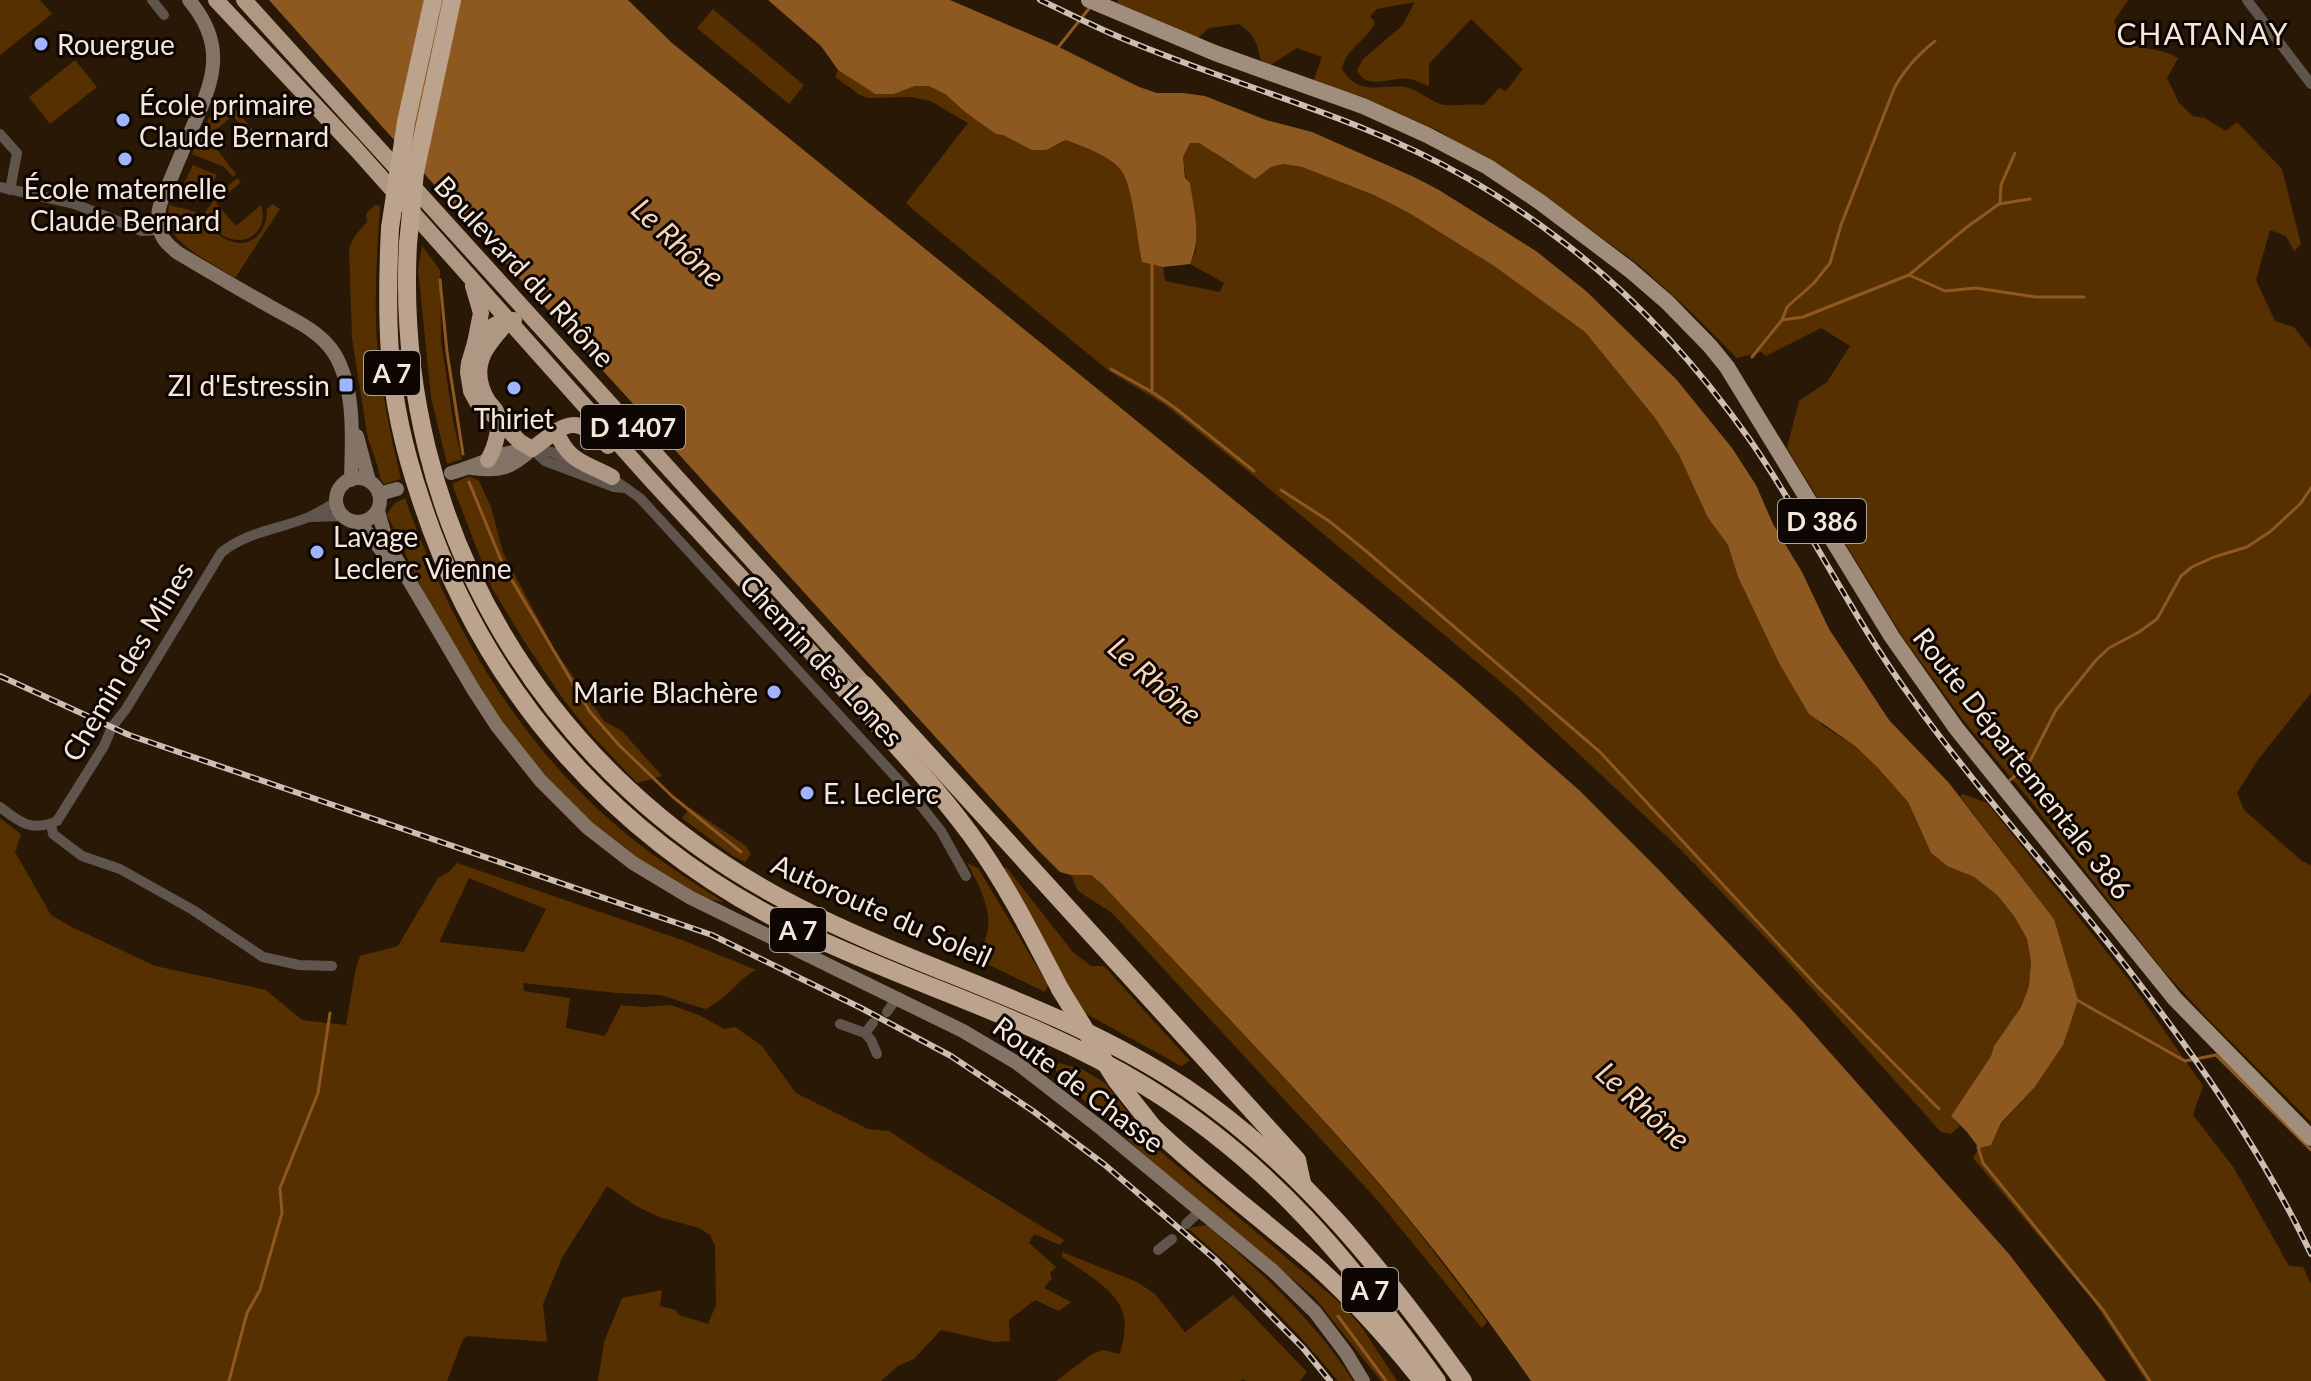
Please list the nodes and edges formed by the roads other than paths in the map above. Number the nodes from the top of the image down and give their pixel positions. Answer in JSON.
{"nodes":[{"id":1,"x":152,"y":0,"type":"edge"},
{"id":2,"x":189,"y":0,"type":"edge"},
{"id":3,"x":216,"y":0,"type":"edge"},
{"id":4,"x":244,"y":0,"type":"edge"},
{"id":5,"x":433,"y":0,"type":"edge"},
{"id":6,"x":452,"y":0,"type":"edge"},
{"id":7,"x":1089,"y":0,"type":"edge"},
{"id":8,"x":2247,"y":0,"type":"edge"},
{"id":9,"x":164,"y":15,"type":"dead end"},
{"id":10,"x":2311,"y":84,"type":"edge"},
{"id":11,"x":0,"y":134,"type":"edge"},
{"id":12,"x":397,"y":171,"type":"junction"},
{"id":13,"x":5,"y":188,"type":"edge"},
{"id":14,"x":160,"y":230,"type":"junction"},
{"id":15,"x":471,"y":280,"type":"junction"},
{"id":16,"x":506,"y":320,"type":"junction"},
{"id":17,"x":475,"y":343,"type":"junction"},
{"id":18,"x":350,"y":413,"type":"junction"},
{"id":19,"x":497,"y":418,"type":"junction"},
{"id":20,"x":556,"y":431,"type":"junction"},
{"id":21,"x":532,"y":449,"type":"junction"},
{"id":22,"x":488,"y":460,"type":"junction"},
{"id":23,"x":471,"y":468,"type":"junction"},
{"id":24,"x":451,"y":473,"type":"dead end"},
{"id":25,"x":612,"y":477,"type":"junction"},
{"id":26,"x":650,"y":479,"type":"junction"},
{"id":27,"x":351,"y":480,"type":"junction"},
{"id":28,"x":369,"y":481,"type":"junction"},
{"id":29,"x":628,"y":488,"type":"junction"},
{"id":30,"x":397,"y":489,"type":"dead end"},
{"id":31,"x":379,"y":494,"type":"junction"},
{"id":32,"x":339,"y":509,"type":"junction"},
{"id":33,"x":378,"y":511,"type":"junction"},
{"id":34,"x":359,"y":522,"type":"junction"},
{"id":35,"x":750,"y":558,"type":"junction"},
{"id":36,"x":416,"y":595,"type":"junction"},
{"id":37,"x":830,"y":673,"type":"joint"},
{"id":38,"x":865,"y":685,"type":"joint"},
{"id":39,"x":0,"y":807,"type":"edge"},
{"id":40,"x":51,"y":824,"type":"junction"},
{"id":41,"x":966,"y":876,"type":"dead end"},
{"id":42,"x":332,"y":966,"type":"dead end"},
{"id":43,"x":896,"y":999,"type":"junction"},
{"id":44,"x":887,"y":1012,"type":"dead end"},
{"id":45,"x":873,"y":1023,"type":"dead end"},
{"id":46,"x":840,"y":1024,"type":"dead end"},
{"id":47,"x":865,"y":1033,"type":"junction"},
{"id":48,"x":877,"y":1054,"type":"dead end"},
{"id":49,"x":2311,"y":1138,"type":"edge"},
{"id":50,"x":1302,"y":1183,"type":"junction"},
{"id":51,"x":1200,"y":1211,"type":"junction"},
{"id":52,"x":1186,"y":1224,"type":"dead end"},
{"id":53,"x":1172,"y":1239,"type":"dead end"},
{"id":54,"x":1158,"y":1250,"type":"dead end"},
{"id":55,"x":1363,"y":1381,"type":"edge"},
{"id":56,"x":1425,"y":1381,"type":"edge"},
{"id":57,"x":1437,"y":1381,"type":"edge"},
{"id":58,"x":1463,"y":1381,"type":"edge"}],
"edges":[{"from":1,"to":9,"type":"street"},
{"from":2,"to":14,"type":"main road"},
{"from":3,"to":15,"type":"highway","name":"Boulevard du Rhône","number":"D 1407"},
{"from":4,"to":12,"type":"highway","name":"Boulevard du Rhône","number":"D 1407"},
{"from":5,"to":57,"type":"highway","name":"Autoroute du Soleil","number":"A 7","bridge":true},
{"from":6,"to":50,"type":"highway","name":"Autoroute du Soleil","number":"A 7","bridge":true},
{"from":7,"to":49,"type":"main road","name":"Route Départementale 386","number":"D 386"},
{"from":8,"to":10,"type":"street"},
{"from":11,"to":13,"type":"street"},
{"from":12,"to":16,"type":"highway"},
{"from":12,"to":35,"type":"highway","name":"Boulevard du Rhône","number":"D 1407"},
{"from":13,"to":14,"type":"street"},
{"from":14,"to":18,"type":"main road"},
{"from":15,"to":16,"type":"highway","name":"Boulevard du Rhône","number":"D 1407"},
{"from":15,"to":17,"type":"highway"},
{"from":16,"to":17,"type":"highway"},
{"from":16,"to":19,"type":"highway"},
{"from":16,"to":26,"type":"highway","name":"Boulevard du Rhône","number":"D 1407"},
{"from":16,"to":35,"type":"highway"},
{"from":17,"to":19,"type":"highway"},
{"from":18,"to":27,"type":"main road"},
{"from":18,"to":28,"type":"main road"},
{"from":19,"to":21,"type":"highway"},
{"from":19,"to":22,"type":"highway"},
{"from":20,"to":21,"type":"highway"},
{"from":20,"to":25,"type":"highway"},
{"from":20,"to":26,"type":"highway"},
{"from":21,"to":22,"type":"main road"},
{"from":21,"to":23,"type":"main road"},
{"from":21,"to":25,"type":"street","name":"Chemin des Lones"},
{"from":21,"to":29,"type":"street","name":"Chemin des Lones"},
{"from":22,"to":23,"type":"main road"},
{"from":23,"to":24,"type":"main road"},
{"from":25,"to":29,"type":"street","name":"Chemin des Lones"},
{"from":26,"to":37,"type":"highway","name":"Boulevard du Rhône","number":"D 1407"},
{"from":27,"to":28,"type":"main road"},
{"from":27,"to":32,"type":"main road"},
{"from":28,"to":31,"type":"main road"},
{"from":29,"to":41,"type":"street","name":"Chemin des Lones"},
{"from":30,"to":31,"type":"main road"},
{"from":31,"to":33,"type":"main road"},
{"from":32,"to":34,"type":"main road"},
{"from":32,"to":40,"type":"street","name":"Chemin des Mines"},
{"from":33,"to":34,"type":"main road"},
{"from":33,"to":36,"type":"main road","name":"Route de Chasse"},
{"from":34,"to":36,"type":"main road","name":"Route de Chasse"},
{"from":35,"to":38,"type":"highway","name":"Boulevard du Rhône","number":"D 1407"},
{"from":36,"to":43,"type":"main road","name":"Route de Chasse"},
{"from":37,"to":56,"type":"highway","bridge":true},
{"from":38,"to":50,"type":"highway"},
{"from":39,"to":40,"type":"street"},
{"from":40,"to":42,"type":"street"},
{"from":43,"to":44,"type":"street"},
{"from":43,"to":51,"type":"main road","name":"Route de Chasse"},
{"from":45,"to":47,"type":"street"},
{"from":46,"to":47,"type":"street"},
{"from":47,"to":48,"type":"street"},
{"from":50,"to":58,"type":"highway","name":"Autoroute du Soleil","number":"A 7"},
{"from":51,"to":52,"type":"street"},
{"from":51,"to":55,"type":"main road","name":"Route de Chasse"},
{"from":53,"to":54,"type":"street"}]}
